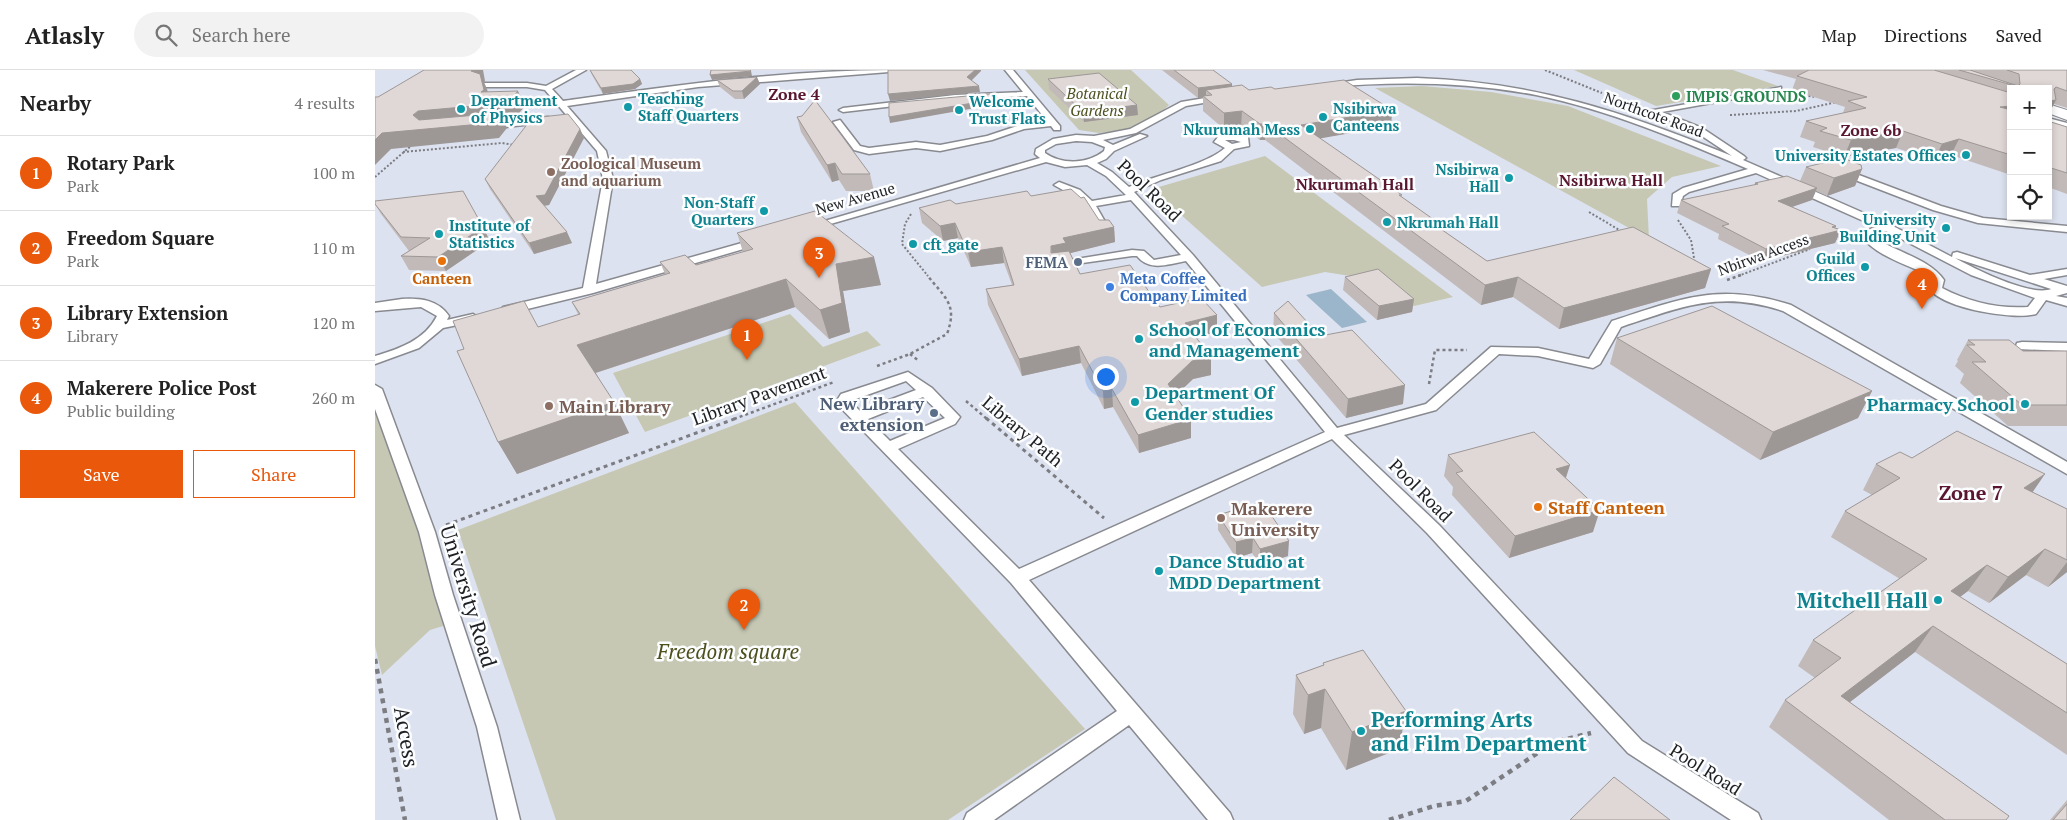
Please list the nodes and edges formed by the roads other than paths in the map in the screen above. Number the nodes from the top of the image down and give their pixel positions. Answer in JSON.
{"nodes":[{"id":1,"x":582,"y":70,"type":"edge"},
{"id":2,"x":889,"y":70,"type":"edge"},
{"id":3,"x":1009,"y":70,"type":"edge"},
{"id":4,"x":849,"y":73,"type":"junction"},
{"id":5,"x":1427,"y":73,"type":"dead end"},
{"id":6,"x":1438,"y":73,"type":"dead end"},
{"id":7,"x":743,"y":81,"type":"junction"},
{"id":8,"x":1416,"y":81,"type":"junction"},
{"id":9,"x":846,"y":82,"type":"dead end"},
{"id":10,"x":1461,"y":84,"type":"junction"},
{"id":11,"x":484,"y":85,"type":"edge"},
{"id":12,"x":547,"y":88,"type":"junction"},
{"id":13,"x":1317,"y":88,"type":"edge"},
{"id":14,"x":1778,"y":89,"type":"road end"},
{"id":15,"x":739,"y":92,"type":"edge"},
{"id":16,"x":628,"y":94,"type":"junction"},
{"id":17,"x":1029,"y":94,"type":"junction"},
{"id":18,"x":628,"y":103,"type":"dead end"},
{"id":19,"x":562,"y":104,"type":"junction"},
{"id":20,"x":2052,"y":109,"type":"edge"},
{"id":21,"x":843,"y":110,"type":"dead end"},
{"id":22,"x":2067,"y":115,"type":"edge"},
{"id":23,"x":564,"y":118,"type":"junction"},
{"id":24,"x":2052,"y":121,"type":"edge"},
{"id":25,"x":837,"y":122,"type":"dead end"},
{"id":26,"x":1052,"y":123,"type":"junction"},
{"id":27,"x":2067,"y":126,"type":"edge"},
{"id":28,"x":474,"y":127,"type":"edge"},
{"id":29,"x":1066,"y":138,"type":"junction"},
{"id":30,"x":1094,"y":139,"type":"junction"},
{"id":31,"x":1231,"y":147,"type":"dead end"},
{"id":32,"x":1111,"y":149,"type":"junction"},
{"id":33,"x":1046,"y":159,"type":"junction"},
{"id":34,"x":1088,"y":162,"type":"junction"},
{"id":35,"x":1755,"y":170,"type":"junction"},
{"id":36,"x":1839,"y":171,"type":"edge"},
{"id":37,"x":1059,"y":184,"type":"dead end"},
{"id":38,"x":1131,"y":194,"type":"junction"},
{"id":39,"x":1090,"y":204,"type":"junction"},
{"id":40,"x":1676,"y":204,"type":"road end"},
{"id":41,"x":1881,"y":225,"type":"junction"},
{"id":42,"x":2067,"y":229,"type":"edge"},
{"id":43,"x":799,"y":230,"type":"edge"},
{"id":44,"x":1106,"y":232,"type":"edge"},
{"id":45,"x":770,"y":238,"type":"edge"},
{"id":46,"x":1924,"y":244,"type":"junction"},
{"id":47,"x":1189,"y":257,"type":"junction"},
{"id":48,"x":1057,"y":265,"type":"edge"},
{"id":49,"x":2067,"y":272,"type":"edge"},
{"id":50,"x":2032,"y":278,"type":"junction"},
{"id":51,"x":2011,"y":285,"type":"junction"},
{"id":52,"x":2065,"y":289,"type":"edge"},
{"id":53,"x":589,"y":290,"type":"junction"},
{"id":54,"x":2042,"y":296,"type":"junction"},
{"id":55,"x":2067,"y":302,"type":"edge"},
{"id":56,"x":375,"y":307,"type":"edge"},
{"id":57,"x":440,"y":325,"type":"junction"},
{"id":58,"x":2022,"y":346,"type":"dead end"},
{"id":59,"x":2067,"y":347,"type":"edge"},
{"id":60,"x":375,"y":360,"type":"edge"},
{"id":61,"x":375,"y":389,"type":"edge"},
{"id":62,"x":927,"y":391,"type":"junction"},
{"id":63,"x":859,"y":417,"type":"junction"},
{"id":64,"x":1335,"y":433,"type":"junction"},
{"id":65,"x":889,"y":447,"type":"junction"},
{"id":66,"x":2067,"y":470,"type":"edge"},
{"id":67,"x":1017,"y":578,"type":"junction"},
{"id":68,"x":1130,"y":713,"type":"junction"},
{"id":69,"x":509,"y":820,"type":"edge"},
{"id":70,"x":975,"y":820,"type":"edge"},
{"id":71,"x":1222,"y":820,"type":"edge"},
{"id":72,"x":1750,"y":820,"type":"edge"}],
"edges":[{"from":1,"to":12,"type":"lane"},
{"from":2,"to":4,"type":"lane"},
{"from":3,"to":17,"type":"lane"},
{"from":4,"to":7,"type":"lane"},
{"from":4,"to":9,"type":"lane"},
{"from":5,"to":8,"type":"lane"},
{"from":6,"to":10,"type":"lane"},
{"from":7,"to":15,"type":"lane"},
{"from":7,"to":16,"type":"lane"},
{"from":8,"to":10,"type":"lane","name":"Northcote Road"},
{"from":8,"to":13,"type":"lane","name":"Northcote Road"},
{"from":10,"to":35,"type":"lane","name":"Northcote Road"},
{"from":11,"to":12,"type":"lane"},
{"from":12,"to":19,"type":"lane"},
{"from":14,"to":35,"type":"lane"},
{"from":16,"to":18,"type":"lane"},
{"from":16,"to":19,"type":"lane"},
{"from":17,"to":21,"type":"lane"},
{"from":17,"to":26,"type":"lane"},
{"from":19,"to":23,"type":"lane"},
{"from":20,"to":22,"type":"main road"},
{"from":23,"to":28,"type":"lane"},
{"from":23,"to":53,"type":"lane"},
{"from":24,"to":27,"type":"lane"},
{"from":25,"to":26,"type":"lane"},
{"from":26,"to":29,"type":"lane"},
{"from":29,"to":30,"type":"lane"},
{"from":29,"to":33,"type":"lane"},
{"from":30,"to":32,"type":"lane"},
{"from":30,"to":32,"type":"lane"},
{"from":31,"to":38,"type":"lane"},
{"from":32,"to":34,"type":"lane"},
{"from":33,"to":34,"type":"lane"},
{"from":33,"to":43,"type":"lane","name":"New Avenue"},
{"from":34,"to":38,"type":"lane","name":"Pool Road"},
{"from":35,"to":40,"type":"lane"},
{"from":35,"to":41,"type":"lane","name":"Northcote Road"},
{"from":36,"to":42,"type":"lane"},
{"from":37,"to":39,"type":"lane"},
{"from":38,"to":39,"type":"lane"},
{"from":38,"to":47,"type":"lane","name":"Pool Road"},
{"from":39,"to":44,"type":"lane"},
{"from":41,"to":46,"type":"lane","name":"Northcote Road"},
{"from":41,"to":54,"type":"lane"},
{"from":45,"to":53,"type":"lane"},
{"from":46,"to":50,"type":"lane","name":"Northcote Road"},
{"from":46,"to":51,"type":"lane","name":"Northcote Road"},
{"from":47,"to":48,"type":"lane"},
{"from":47,"to":64,"type":"lane","name":"Pool Road"},
{"from":49,"to":50,"type":"lane"},
{"from":50,"to":51,"type":"lane"},
{"from":50,"to":52,"type":"lane","name":"Northcote Road"},
{"from":51,"to":54,"type":"lane","name":"Northcote Road"},
{"from":52,"to":54,"type":"lane"},
{"from":53,"to":57,"type":"lane"},
{"from":54,"to":55,"type":"lane","name":"Northcote Road"},
{"from":56,"to":57,"type":"lane"},
{"from":57,"to":60,"type":"lane"},
{"from":58,"to":59,"type":"lane"},
{"from":61,"to":69,"type":"lane","name":"University Road"},
{"from":62,"to":63,"type":"lane"},
{"from":62,"to":63,"type":"lane"},
{"from":62,"to":65,"type":"lane"},
{"from":63,"to":65,"type":"lane"},
{"from":64,"to":66,"type":"lane"},
{"from":64,"to":67,"type":"lane"},
{"from":64,"to":72,"type":"lane","name":"Pool Road"},
{"from":65,"to":67,"type":"lane"},
{"from":67,"to":68,"type":"lane"},
{"from":68,"to":70,"type":"lane"},
{"from":68,"to":71,"type":"lane"}]}
